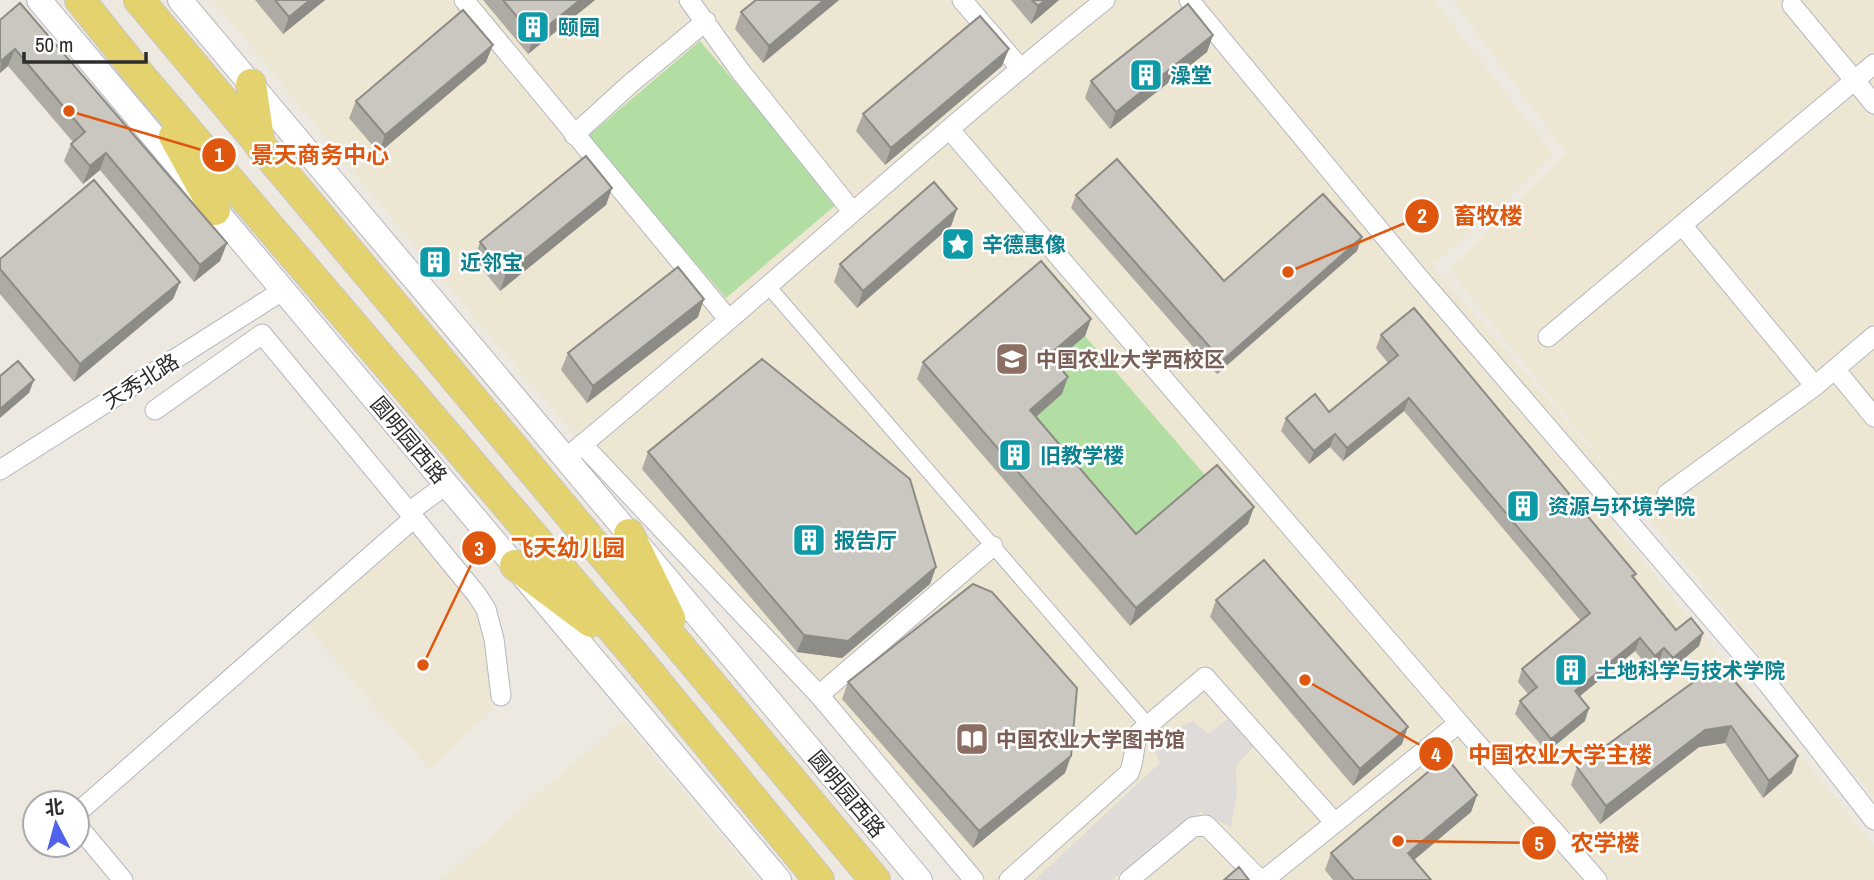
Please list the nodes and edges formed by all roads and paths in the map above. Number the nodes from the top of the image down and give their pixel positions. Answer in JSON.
{"nodes":[{"id":1,"x":39,"y":0,"type":"edge"},
{"id":2,"x":80,"y":0,"type":"edge"},
{"id":3,"x":139,"y":0,"type":"edge"},
{"id":4,"x":180,"y":0,"type":"edge"},
{"id":5,"x":464,"y":0,"type":"edge"},
{"id":6,"x":689,"y":0,"type":"edge"},
{"id":7,"x":962,"y":0,"type":"edge"},
{"id":8,"x":1105,"y":0,"type":"edge"},
{"id":9,"x":1189,"y":0,"type":"edge"},
{"id":10,"x":1792,"y":5,"type":"dead end"},
{"id":11,"x":706,"y":21,"type":"junction"},
{"id":12,"x":1874,"y":64,"type":"edge"},
{"id":13,"x":1021,"y":69,"type":"junction"},
{"id":14,"x":144,"y":80,"type":"junction"},
{"id":15,"x":1854,"y":80,"type":"junction"},
{"id":16,"x":251,"y":84,"type":"junction"},
{"id":17,"x":1874,"y":104,"type":"edge"},
{"id":18,"x":950,"y":130,"type":"junction"},
{"id":19,"x":574,"y":135,"type":"junction"},
{"id":20,"x":260,"y":146,"type":"junction"},
{"id":21,"x":215,"y":210,"type":"junction"},
{"id":22,"x":852,"y":211,"type":"junction"},
{"id":23,"x":1682,"y":225,"type":"junction"},
{"id":24,"x":768,"y":286,"type":"junction"},
{"id":25,"x":282,"y":291,"type":"junction"},
{"id":26,"x":729,"y":320,"type":"junction"},
{"id":27,"x":1874,"y":336,"type":"edge"},
{"id":28,"x":1548,"y":337,"type":"dead end"},
{"id":29,"x":1835,"y":369,"type":"junction"},
{"id":30,"x":1815,"y":386,"type":"junction"},
{"id":31,"x":155,"y":410,"type":"dead end"},
{"id":32,"x":1874,"y":417,"type":"edge"},
{"id":33,"x":574,"y":451,"type":"junction"},
{"id":34,"x":0,"y":470,"type":"edge"},
{"id":35,"x":447,"y":484,"type":"junction"},
{"id":36,"x":1667,"y":494,"type":"dead end"},
{"id":37,"x":411,"y":515,"type":"junction"},
{"id":38,"x":629,"y":534,"type":"junction"},
{"id":39,"x":993,"y":546,"type":"junction"},
{"id":40,"x":515,"y":565,"type":"junction"},
{"id":41,"x":632,"y":652,"type":"junction"},
{"id":42,"x":687,"y":653,"type":"junction"},
{"id":43,"x":819,"y":695,"type":"junction"},
{"id":44,"x":501,"y":696,"type":"dead end"},
{"id":45,"x":1459,"y":723,"type":"junction"},
{"id":46,"x":1147,"y":724,"type":"junction"},
{"id":47,"x":91,"y":801,"type":"edge"},
{"id":48,"x":1874,"y":820,"type":"edge"},
{"id":49,"x":1335,"y":823,"type":"junction"},
{"id":50,"x":91,"y":842,"type":"edge"},
{"id":51,"x":810,"y":869,"type":"edge"},
{"id":52,"x":123,"y":880,"type":"edge"},
{"id":53,"x":779,"y":880,"type":"edge"},
{"id":54,"x":829,"y":880,"type":"edge"},
{"id":55,"x":876,"y":880,"type":"edge"},
{"id":56,"x":920,"y":880,"type":"edge"},
{"id":57,"x":974,"y":880,"type":"edge"},
{"id":58,"x":1009,"y":880,"type":"edge"},
{"id":59,"x":1129,"y":880,"type":"edge"},
{"id":60,"x":1262,"y":880,"type":"edge"},
{"id":61,"x":1597,"y":880,"type":"edge"}],
"edges":[{"from":1,"to":21,"type":"street","name":"圆明园西路"},
{"from":2,"to":14,"type":"main road","name":"圆明园西路"},
{"from":3,"to":20,"type":"main road","name":"圆明园西路"},
{"from":4,"to":16,"type":"street","name":"圆明园西路"},
{"from":5,"to":19,"type":"street"},
{"from":6,"to":11,"type":"street"},
{"from":7,"to":13,"type":"street"},
{"from":8,"to":13,"type":"street"},
{"from":9,"to":48,"type":"street"},
{"from":10,"to":15,"type":"street"},
{"from":11,"to":19,"type":"street"},
{"from":11,"to":22,"type":"street"},
{"from":12,"to":15,"type":"street"},
{"from":13,"to":18,"type":"street"},
{"from":14,"to":21,"type":"main road"},
{"from":14,"to":41,"type":"main road","name":"圆明园西路"},
{"from":15,"to":17,"type":"street"},
{"from":15,"to":23,"type":"street"},
{"from":16,"to":20,"type":"main road"},
{"from":16,"to":33,"type":"street","name":"圆明园西路"},
{"from":18,"to":22,"type":"street"},
{"from":18,"to":45,"type":"street"},
{"from":19,"to":26,"type":"street"},
{"from":20,"to":42,"type":"main road","name":"圆明园西路"},
{"from":21,"to":25,"type":"street","name":"圆明园西路"},
{"from":22,"to":24,"type":"street"},
{"from":23,"to":28,"type":"street"},
{"from":23,"to":30,"type":"street"},
{"from":24,"to":26,"type":"street"},
{"from":24,"to":39,"type":"street"},
{"from":25,"to":34,"type":"street","name":"天秀北路"},
{"from":25,"to":35,"type":"street","name":"圆明园西路"},
{"from":26,"to":33,"type":"street"},
{"from":27,"to":29,"type":"street"},
{"from":29,"to":30,"type":"street"},
{"from":29,"to":32,"type":"street"},
{"from":30,"to":36,"type":"street"},
{"from":31,"to":37,"type":"street"},
{"from":33,"to":38,"type":"street","name":"圆明园西路"},
{"from":33,"to":43,"type":"street"},
{"from":35,"to":37,"type":"street"},
{"from":35,"to":40,"type":"street","name":"圆明园西路"},
{"from":37,"to":44,"type":"street"},
{"from":37,"to":47,"type":"street"},
{"from":38,"to":42,"type":"main road"},
{"from":38,"to":56,"type":"street","name":"圆明园西路"},
{"from":39,"to":43,"type":"street"},
{"from":39,"to":46,"type":"street"},
{"from":40,"to":41,"type":"main road"},
{"from":40,"to":53,"type":"street","name":"圆明园西路"},
{"from":41,"to":51,"type":"main road","name":"圆明园西路"},
{"from":42,"to":55,"type":"main road","name":"圆明园西路"},
{"from":43,"to":57,"type":"street"},
{"from":45,"to":49,"type":"street"},
{"from":45,"to":61,"type":"street"},
{"from":46,"to":49,"type":"street"},
{"from":46,"to":58,"type":"street"},
{"from":49,"to":60,"type":"street"},
{"from":50,"to":52,"type":"street"},
{"from":51,"to":54,"type":"main road","name":"圆明园西路"},
{"from":59,"to":60,"type":"street"}]}
